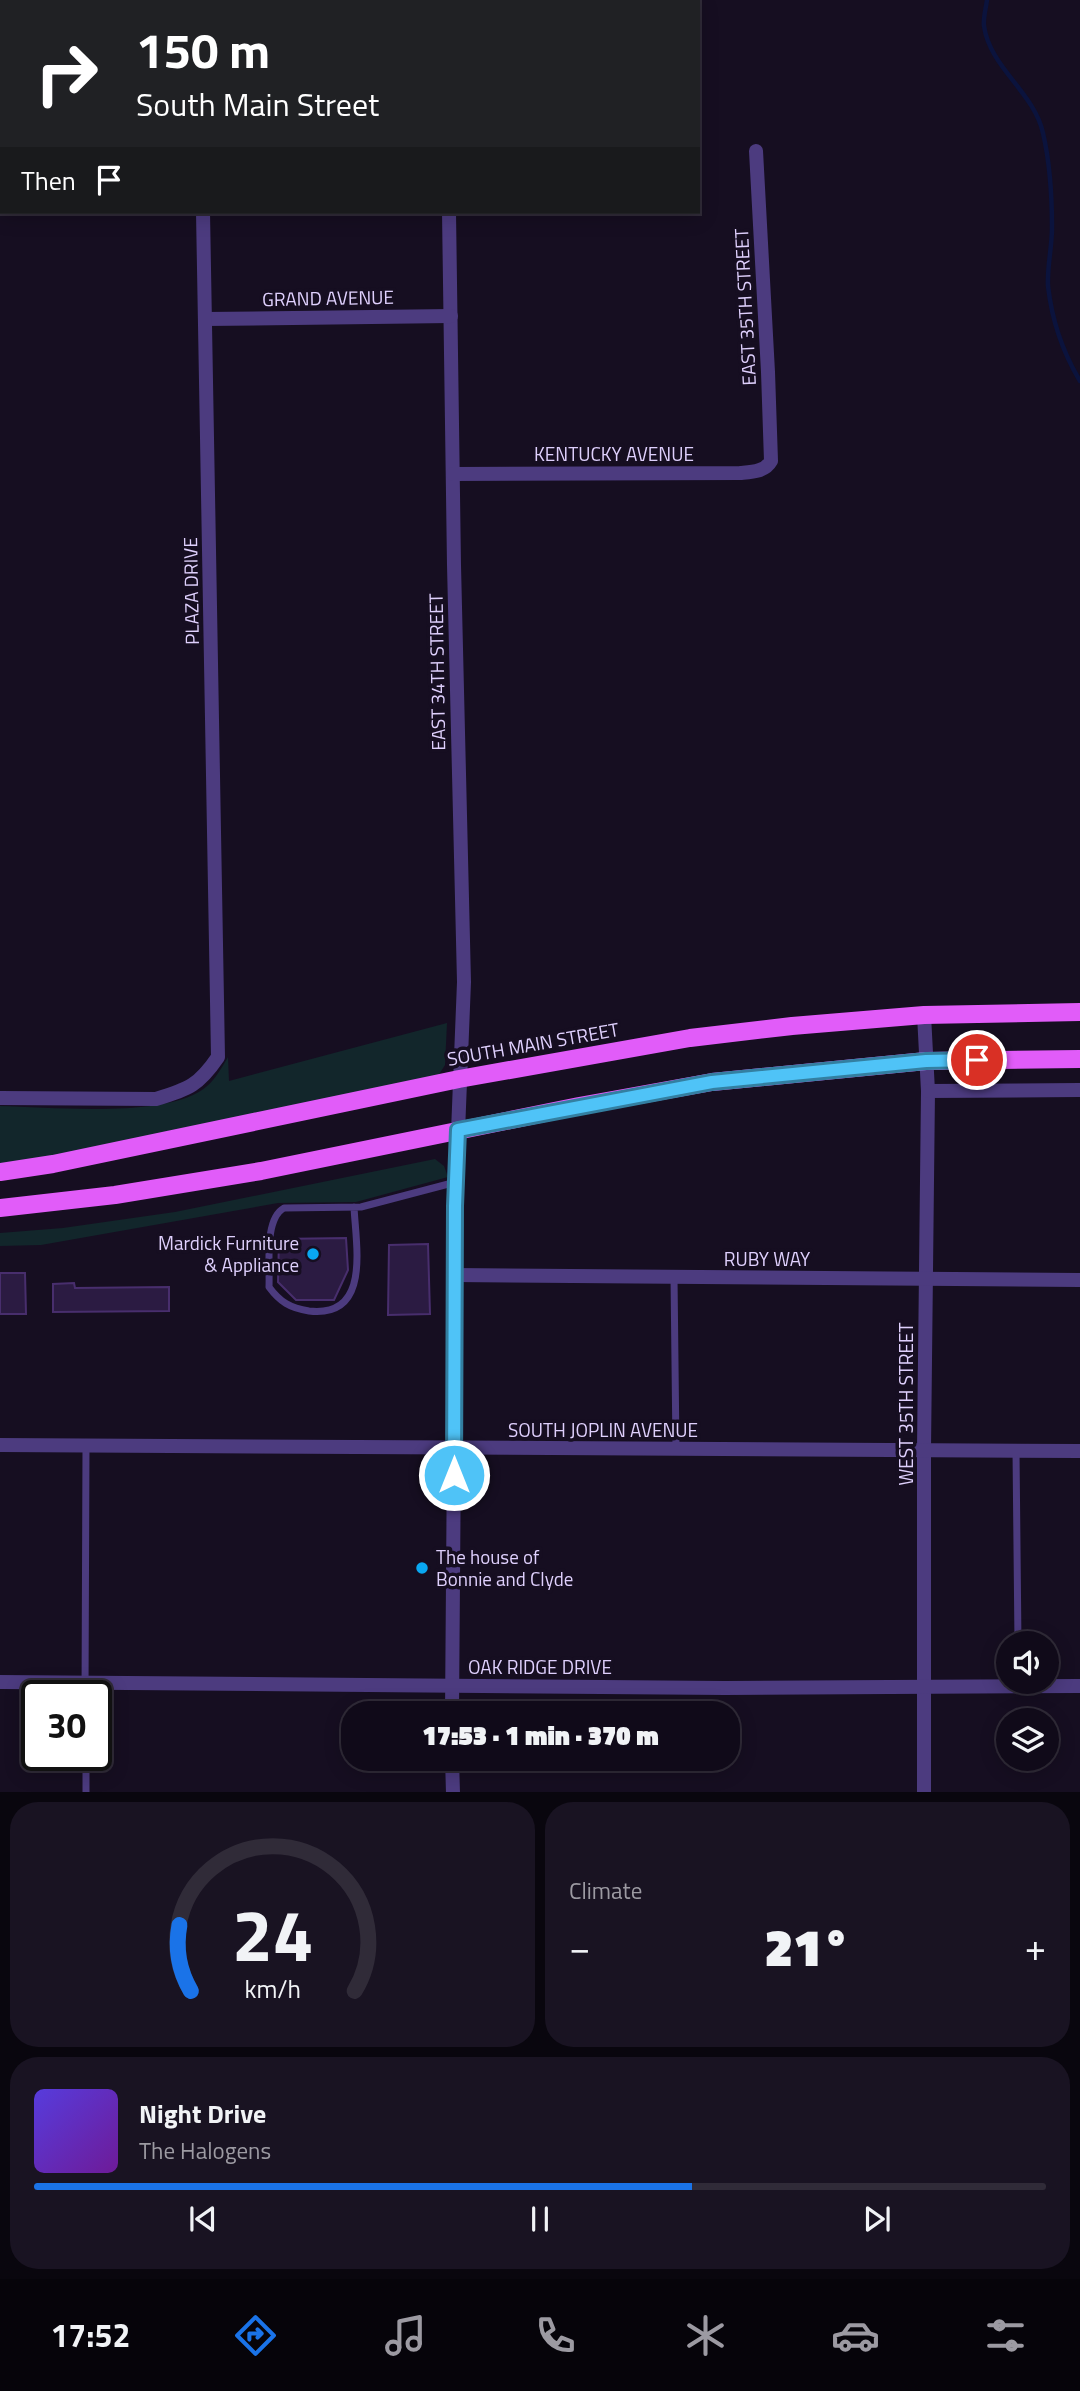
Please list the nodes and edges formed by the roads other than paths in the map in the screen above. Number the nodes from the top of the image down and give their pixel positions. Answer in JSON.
{"nodes":[{"id":1,"x":756,"y":151,"type":"dead end"},
{"id":2,"x":203,"y":214,"type":"edge"},
{"id":3,"x":449,"y":214,"type":"edge"},
{"id":4,"x":451,"y":316,"type":"junction"},
{"id":5,"x":205,"y":319,"type":"junction"},
{"id":6,"x":771,"y":461,"type":"joint"},
{"id":7,"x":453,"y":474,"type":"junction"},
{"id":8,"x":1080,"y":1012,"type":"edge"},
{"id":9,"x":924,"y":1015,"type":"junction"},
{"id":10,"x":1080,"y":1059,"type":"edge"},
{"id":11,"x":926,"y":1061,"type":"junction"},
{"id":12,"x":459,"y":1079,"type":"junction"},
{"id":13,"x":1080,"y":1090,"type":"edge"},
{"id":14,"x":928,"y":1091,"type":"junction"},
{"id":15,"x":0,"y":1098,"type":"edge"},
{"id":16,"x":458,"y":1130,"type":"junction"},
{"id":17,"x":0,"y":1172,"type":"edge"},
{"id":18,"x":456,"y":1182,"type":"junction"},
{"id":19,"x":0,"y":1208,"type":"edge"},
{"id":20,"x":354,"y":1208,"type":"junction"},
{"id":21,"x":454,"y":1275,"type":"junction"},
{"id":22,"x":674,"y":1277,"type":"junction"},
{"id":23,"x":926,"y":1279,"type":"junction"},
{"id":24,"x":1080,"y":1280,"type":"edge"},
{"id":25,"x":0,"y":1445,"type":"edge"},
{"id":26,"x":86,"y":1446,"type":"junction"},
{"id":27,"x":454,"y":1449,"type":"junction"},
{"id":28,"x":676,"y":1450,"type":"junction"},
{"id":29,"x":924,"y":1450,"type":"junction"},
{"id":30,"x":1016,"y":1451,"type":"junction"},
{"id":31,"x":1080,"y":1451,"type":"edge"},
{"id":32,"x":1018,"y":1631,"type":"edge"},
{"id":33,"x":85,"y":1680,"type":"edge"},
{"id":34,"x":0,"y":1682,"type":"edge"},
{"id":35,"x":21,"y":1684,"type":"edge"},
{"id":36,"x":996,"y":1684,"type":"edge"},
{"id":37,"x":924,"y":1685,"type":"junction"},
{"id":38,"x":1059,"y":1685,"type":"edge"},
{"id":39,"x":452,"y":1686,"type":"junction"},
{"id":40,"x":1080,"y":1686,"type":"edge"},
{"id":41,"x":112,"y":1689,"type":"edge"},
{"id":42,"x":452,"y":1701,"type":"edge"},
{"id":43,"x":86,"y":1771,"type":"edge"},
{"id":44,"x":452,"y":1771,"type":"edge"},
{"id":45,"x":86,"y":1792,"type":"edge"},
{"id":46,"x":453,"y":1792,"type":"edge"},
{"id":47,"x":924,"y":1792,"type":"edge"}],
"edges":[{"from":1,"to":6,"type":"street","name":"EAST 35TH STREET"},
{"from":2,"to":5,"type":"street","name":"PLAZA DRIVE"},
{"from":3,"to":4,"type":"street","name":"EAST 34TH STREET"},
{"from":4,"to":5,"type":"street","name":"GRAND AVENUE"},
{"from":4,"to":7,"type":"street","name":"EAST 34TH STREET"},
{"from":5,"to":15,"type":"street","name":"PLAZA DRIVE"},
{"from":6,"to":7,"type":"street","name":"KENTUCKY AVENUE"},
{"from":7,"to":12,"type":"street","name":"EAST 34TH STREET"},
{"from":8,"to":9,"type":"main road","name":"SOUTH MAIN STREET"},
{"from":9,"to":11,"type":"street","name":"WEST 35TH STREET"},
{"from":9,"to":12,"type":"main road","name":"SOUTH MAIN STREET"},
{"from":10,"to":11,"type":"main road"},
{"from":11,"to":14,"type":"street","name":"WEST 35TH STREET"},
{"from":11,"to":16,"type":"main road"},
{"from":12,"to":16,"type":"street","name":"EAST 34TH STREET"},
{"from":12,"to":17,"type":"main road","name":"SOUTH MAIN STREET"},
{"from":13,"to":14,"type":"street"},
{"from":14,"to":23,"type":"street","name":"WEST 35TH STREET"},
{"from":16,"to":18,"type":"street","name":"EAST 34TH STREET"},
{"from":16,"to":19,"type":"main road"},
{"from":18,"to":20,"type":"lane"},
{"from":18,"to":21,"type":"street","name":"EAST 34TH STREET"},
{"from":20,"to":20,"type":"lane"},
{"from":21,"to":22,"type":"street","name":"RUBY WAY"},
{"from":21,"to":27,"type":"street","name":"EAST 34TH STREET"},
{"from":22,"to":23,"type":"street","name":"RUBY WAY"},
{"from":22,"to":28,"type":"lane"},
{"from":23,"to":24,"type":"street","name":"RUBY WAY"},
{"from":23,"to":29,"type":"street","name":"WEST 35TH STREET"},
{"from":25,"to":26,"type":"street","name":"SOUTH JOPLIN AVENUE"},
{"from":26,"to":27,"type":"street","name":"SOUTH JOPLIN AVENUE"},
{"from":26,"to":33,"type":"lane"},
{"from":27,"to":28,"type":"street","name":"SOUTH JOPLIN AVENUE"},
{"from":27,"to":39,"type":"street","name":"EAST 34TH STREET"},
{"from":28,"to":29,"type":"street","name":"SOUTH JOPLIN AVENUE"},
{"from":29,"to":30,"type":"street","name":"SOUTH JOPLIN AVENUE"},
{"from":29,"to":37,"type":"street","name":"WEST 35TH STREET"},
{"from":30,"to":31,"type":"street","name":"SOUTH JOPLIN AVENUE"},
{"from":30,"to":32,"type":"lane"},
{"from":34,"to":35,"type":"street","name":"OAK RIDGE DRIVE"},
{"from":36,"to":37,"type":"street","name":"OAK RIDGE DRIVE"},
{"from":37,"to":39,"type":"street","name":"OAK RIDGE DRIVE"},
{"from":37,"to":47,"type":"street","name":"WEST 35TH STREET"},
{"from":38,"to":40,"type":"street","name":"OAK RIDGE DRIVE"},
{"from":39,"to":41,"type":"street","name":"OAK RIDGE DRIVE"},
{"from":39,"to":42,"type":"street","name":"EAST 34TH STREET"},
{"from":43,"to":45,"type":"lane"},
{"from":44,"to":46,"type":"street"}]}
